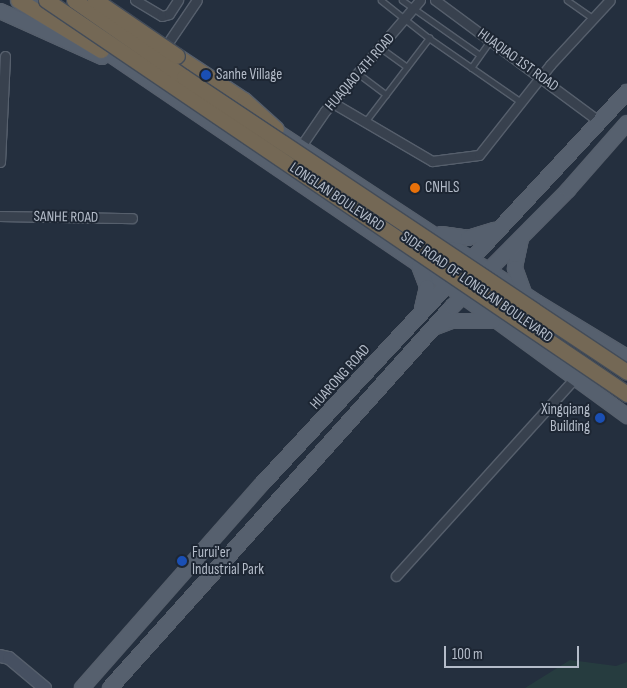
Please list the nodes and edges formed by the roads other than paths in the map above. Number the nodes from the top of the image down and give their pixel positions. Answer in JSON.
{"nodes":[{"id":1,"x":18,"y":0,"type":"edge"},
{"id":2,"x":34,"y":0,"type":"edge"},
{"id":3,"x":46,"y":0,"type":"edge"},
{"id":4,"x":70,"y":0,"type":"edge"},
{"id":5,"x":74,"y":0,"type":"edge"},
{"id":6,"x":95,"y":0,"type":"edge"},
{"id":7,"x":135,"y":0,"type":"edge"},
{"id":8,"x":178,"y":0,"type":"edge"},
{"id":9,"x":196,"y":0,"type":"edge"},
{"id":10,"x":382,"y":0,"type":"edge"},
{"id":11,"x":402,"y":0,"type":"edge"},
{"id":12,"x":420,"y":0,"type":"edge"},
{"id":13,"x":435,"y":0,"type":"edge"},
{"id":14,"x":567,"y":0,"type":"edge"},
{"id":15,"x":610,"y":0,"type":"edge"},
{"id":16,"x":413,"y":9,"type":"junction"},
{"id":17,"x":0,"y":11,"type":"edge"},
{"id":18,"x":593,"y":18,"type":"junction"},
{"id":19,"x":405,"y":19,"type":"junction"},
{"id":20,"x":428,"y":38,"type":"junction"},
{"id":21,"x":490,"y":41,"type":"junction"},
{"id":22,"x":381,"y":48,"type":"junction"},
{"id":23,"x":101,"y":50,"type":"junction"},
{"id":24,"x":480,"y":55,"type":"junction"},
{"id":25,"x":5,"y":56,"type":"dead end"},
{"id":26,"x":157,"y":61,"type":"junction"},
{"id":27,"x":407,"y":66,"type":"junction"},
{"id":28,"x":471,"y":68,"type":"junction"},
{"id":29,"x":138,"y":73,"type":"junction"},
{"id":30,"x":359,"y":74,"type":"junction"},
{"id":31,"x":541,"y":77,"type":"junction"},
{"id":32,"x":155,"y":84,"type":"junction"},
{"id":33,"x":627,"y":92,"type":"edge"},
{"id":34,"x":386,"y":94,"type":"junction"},
{"id":35,"x":521,"y":102,"type":"junction"},
{"id":36,"x":333,"y":103,"type":"junction"},
{"id":37,"x":365,"y":122,"type":"junction"},
{"id":38,"x":600,"y":122,"type":"junction"},
{"id":39,"x":627,"y":123,"type":"edge"},
{"id":40,"x":276,"y":129,"type":"junction"},
{"id":41,"x":301,"y":146,"type":"junction"},
{"id":42,"x":0,"y":162,"type":"edge"},
{"id":43,"x":0,"y":216,"type":"edge"},
{"id":44,"x":132,"y":218,"type":"dead end"},
{"id":45,"x":500,"y":227,"type":"junction"},
{"id":46,"x":435,"y":233,"type":"junction"},
{"id":47,"x":523,"y":236,"type":"junction"},
{"id":48,"x":472,"y":258,"type":"junction"},
{"id":49,"x":417,"y":264,"type":"junction"},
{"id":50,"x":489,"y":269,"type":"junction"},
{"id":51,"x":446,"y":285,"type":"junction"},
{"id":52,"x":461,"y":297,"type":"junction"},
{"id":53,"x":532,"y":299,"type":"junction"},
{"id":54,"x":421,"y":313,"type":"junction"},
{"id":55,"x":497,"y":322,"type":"junction"},
{"id":56,"x":431,"y":331,"type":"junction"},
{"id":57,"x":514,"y":333,"type":"junction"},
{"id":58,"x":627,"y":358,"type":"edge"},
{"id":59,"x":627,"y":372,"type":"edge"},
{"id":60,"x":575,"y":378,"type":"junction"},
{"id":61,"x":627,"y":394,"type":"edge"},
{"id":62,"x":627,"y":416,"type":"edge"},
{"id":63,"x":396,"y":576,"type":"dead end"},
{"id":64,"x":0,"y":656,"type":"edge"},
{"id":65,"x":45,"y":688,"type":"edge"},
{"id":66,"x":82,"y":688,"type":"edge"},
{"id":67,"x":110,"y":688,"type":"edge"}],
"edges":[{"from":1,"to":23,"type":"highway"},
{"from":2,"to":23,"type":"main road","name":"SIDE ROAD OF LONGLAN BOULEVARD"},
{"from":3,"to":61,"type":"highway","name":"LONGLAN BOULEVARD","bridge":true},
{"from":4,"to":26,"type":"main road","name":"SIDE ROAD OF LONGLAN BOULEVARD"},
{"from":5,"to":59,"type":"highway","name":"LONGLAN BOULEVARD","bridge":true},
{"from":6,"to":40,"type":"highway","bridge":true},
{"from":7,"to":8,"type":"street"},
{"from":9,"to":26,"type":"street"},
{"from":10,"to":19,"type":"lane"},
{"from":11,"to":16,"type":"lane"},
{"from":12,"to":16,"type":"street","name":"HUAQIAO 4TH ROAD"},
{"from":13,"to":21,"type":"street","name":"HUAQIAO 1ST ROAD"},
{"from":14,"to":18,"type":"lane"},
{"from":15,"to":18,"type":"street"},
{"from":16,"to":19,"type":"street","name":"HUAQIAO 4TH ROAD"},
{"from":16,"to":24,"type":"lane"},
{"from":17,"to":29,"type":"main road"},
{"from":18,"to":31,"type":"street"},
{"from":19,"to":20,"type":"lane"},
{"from":19,"to":22,"type":"street","name":"HUAQIAO 4TH ROAD"},
{"from":20,"to":27,"type":"lane"},
{"from":20,"to":28,"type":"lane"},
{"from":21,"to":24,"type":"lane"},
{"from":21,"to":31,"type":"street","name":"HUAQIAO 1ST ROAD"},
{"from":22,"to":27,"type":"lane"},
{"from":22,"to":30,"type":"street","name":"HUAQIAO 4TH ROAD"},
{"from":23,"to":29,"type":"main road","name":"SIDE ROAD OF LONGLAN BOULEVARD"},
{"from":24,"to":28,"type":"lane"},
{"from":25,"to":42,"type":"street"},
{"from":26,"to":29,"type":"main road"},
{"from":26,"to":32,"type":"main road"},
{"from":26,"to":40,"type":"main road","name":"SIDE ROAD OF LONGLAN BOULEVARD"},
{"from":27,"to":34,"type":"lane"},
{"from":28,"to":35,"type":"lane"},
{"from":29,"to":32,"type":"main road","name":"SIDE ROAD OF LONGLAN BOULEVARD"},
{"from":30,"to":34,"type":"lane"},
{"from":30,"to":36,"type":"street","name":"HUAQIAO 4TH ROAD"},
{"from":31,"to":35,"type":"street"},
{"from":31,"to":38,"type":"street","name":"HUAQIAO 1ST ROAD"},
{"from":32,"to":49,"type":"main road","name":"SIDE ROAD OF LONGLAN BOULEVARD"},
{"from":33,"to":38,"type":"main road","name":"HUARONG ROAD"},
{"from":34,"to":37,"type":"lane"},
{"from":35,"to":37,"type":"street"},
{"from":36,"to":37,"type":"street"},
{"from":36,"to":41,"type":"street","name":"HUAQIAO 4TH ROAD"},
{"from":38,"to":45,"type":"main road","name":"HUARONG ROAD"},
{"from":39,"to":47,"type":"main road"},
{"from":40,"to":41,"type":"main road","name":"SIDE ROAD OF LONGLAN BOULEVARD"},
{"from":41,"to":46,"type":"main road","name":"SIDE ROAD OF LONGLAN BOULEVARD"},
{"from":43,"to":44,"type":"street","name":"SANHE ROAD"},
{"from":45,"to":46,"type":"main road"},
{"from":45,"to":48,"type":"main road","name":"HUARONG ROAD"},
{"from":46,"to":48,"type":"main road","name":"SIDE ROAD OF LONGLAN BOULEVARD"},
{"from":46,"to":49,"type":"main road"},
{"from":47,"to":50,"type":"main road"},
{"from":47,"to":53,"type":"main road"},
{"from":48,"to":50,"type":"main road","name":"SIDE ROAD OF LONGLAN BOULEVARD"},
{"from":48,"to":51,"type":"main road","name":"HUARONG ROAD"},
{"from":49,"to":51,"type":"main road","name":"SIDE ROAD OF LONGLAN BOULEVARD"},
{"from":49,"to":54,"type":"main road"},
{"from":50,"to":52,"type":"main road"},
{"from":50,"to":53,"type":"main road","name":"SIDE ROAD OF LONGLAN BOULEVARD"},
{"from":51,"to":52,"type":"main road","name":"SIDE ROAD OF LONGLAN BOULEVARD"},
{"from":51,"to":54,"type":"main road","name":"HUARONG ROAD"},
{"from":52,"to":55,"type":"main road","name":"SIDE ROAD OF LONGLAN BOULEVARD"},
{"from":52,"to":56,"type":"main road"},
{"from":53,"to":57,"type":"main road"},
{"from":53,"to":58,"type":"main road","name":"SIDE ROAD OF LONGLAN BOULEVARD"},
{"from":54,"to":66,"type":"main road","name":"HUARONG ROAD"},
{"from":55,"to":56,"type":"main road"},
{"from":55,"to":57,"type":"main road","name":"SIDE ROAD OF LONGLAN BOULEVARD"},
{"from":56,"to":67,"type":"main road"},
{"from":57,"to":60,"type":"main road","name":"SIDE ROAD OF LONGLAN BOULEVARD"},
{"from":60,"to":62,"type":"main road","name":"SIDE ROAD OF LONGLAN BOULEVARD"},
{"from":60,"to":63,"type":"street"},
{"from":64,"to":65,"type":"street"}]}
